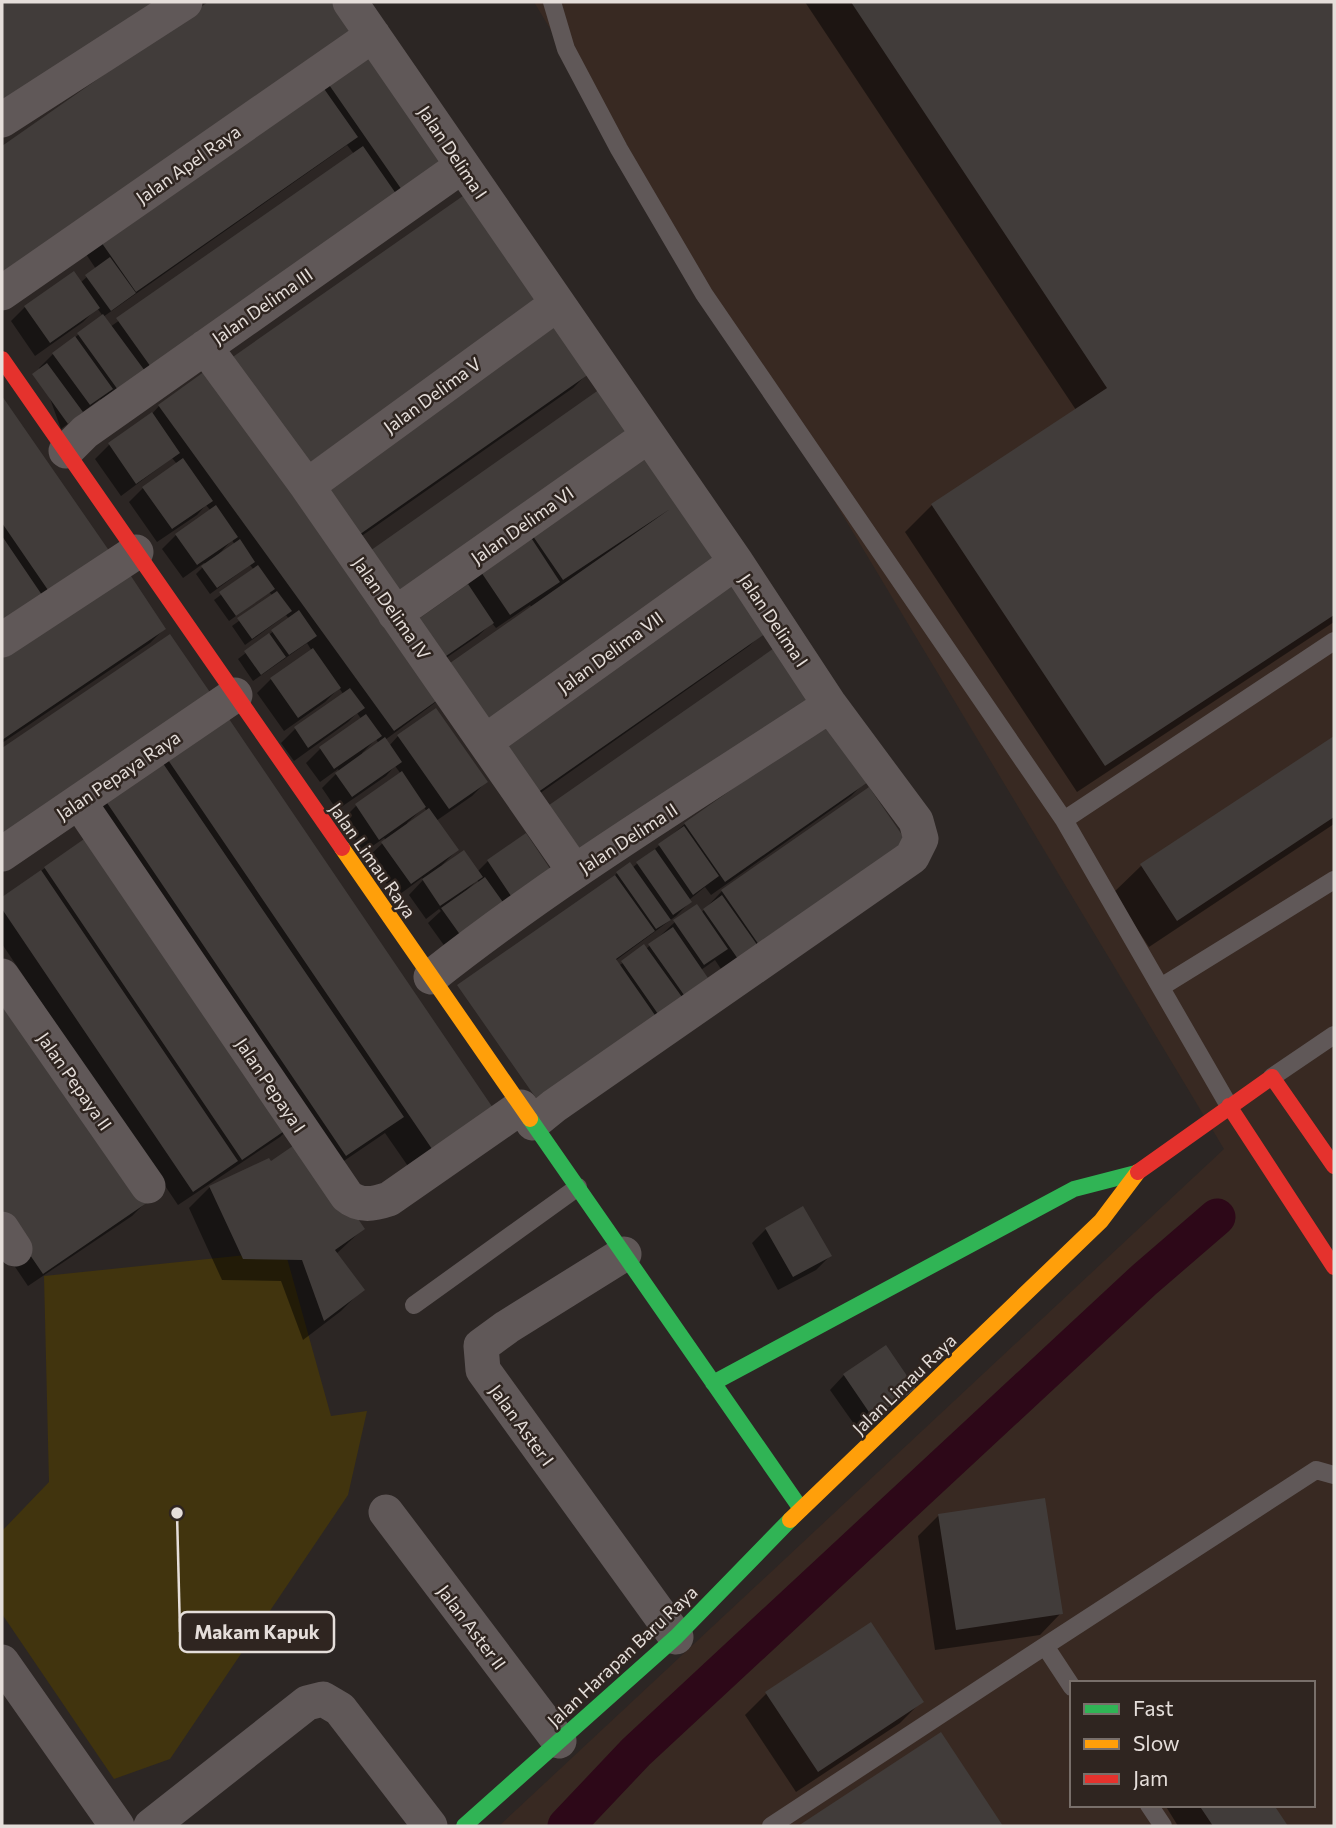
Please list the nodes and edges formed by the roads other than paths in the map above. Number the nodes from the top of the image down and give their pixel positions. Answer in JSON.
{"nodes":[{"id":1,"x":185,"y":2,"type":"edge"},
{"id":2,"x":350,"y":2,"type":"edge"},
{"id":3,"x":552,"y":2,"type":"edge"},
{"id":4,"x":373,"y":35,"type":"junction"},
{"id":5,"x":2,"y":120,"type":"edge"},
{"id":6,"x":462,"y":166,"type":"junction"},
{"id":7,"x":2,"y":293,"type":"edge"},
{"id":8,"x":557,"y":304,"type":"junction"},
{"id":9,"x":205,"y":347,"type":"junction"},
{"id":10,"x":2,"y":359,"type":"edge"},
{"id":11,"x":648,"y":436,"type":"junction"},
{"id":12,"x":66,"y":451,"type":"junction"},
{"id":13,"x":307,"y":486,"type":"junction"},
{"id":14,"x":136,"y":552,"type":"junction"},
{"id":15,"x":736,"y":562,"type":"junction"},
{"id":16,"x":396,"y":614,"type":"junction"},
{"id":17,"x":2,"y":640,"type":"edge"},
{"id":18,"x":1334,"y":641,"type":"edge"},
{"id":19,"x":235,"y":695,"type":"junction"},
{"id":20,"x":830,"y":705,"type":"junction"},
{"id":21,"x":485,"y":742,"type":"junction"},
{"id":22,"x":79,"y":802,"type":"junction"},
{"id":23,"x":1063,"y":820,"type":"junction"},
{"id":24,"x":2,"y":854,"type":"edge"},
{"id":25,"x":575,"y":873,"type":"junction"},
{"id":26,"x":1334,"y":880,"type":"edge"},
{"id":27,"x":2,"y":976,"type":"edge"},
{"id":28,"x":431,"y":976,"type":"junction"},
{"id":29,"x":1161,"y":987,"type":"junction"},
{"id":30,"x":1334,"y":1035,"type":"edge"},
{"id":31,"x":1272,"y":1077,"type":"junction"},
{"id":32,"x":1229,"y":1106,"type":"junction"},
{"id":33,"x":527,"y":1115,"type":"junction"},
{"id":34,"x":1334,"y":1166,"type":"edge"},
{"id":35,"x":1136,"y":1173,"type":"junction"},
{"id":36,"x":148,"y":1186,"type":"dead end"},
{"id":37,"x":578,"y":1187,"type":"junction"},
{"id":38,"x":624,"y":1254,"type":"junction"},
{"id":39,"x":1334,"y":1267,"type":"edge"},
{"id":40,"x":414,"y":1305,"type":"dead end"},
{"id":41,"x":713,"y":1383,"type":"junction"},
{"id":42,"x":1334,"y":1475,"type":"edge"},
{"id":43,"x":801,"y":1509,"type":"junction"},
{"id":44,"x":386,"y":1511,"type":"dead end"},
{"id":45,"x":676,"y":1637,"type":"junction"},
{"id":46,"x":1045,"y":1646,"type":"junction"},
{"id":47,"x":2,"y":1662,"type":"edge"},
{"id":48,"x":1070,"y":1684,"type":"edge"},
{"id":49,"x":559,"y":1741,"type":"junction"},
{"id":50,"x":1150,"y":1807,"type":"edge"},
{"id":51,"x":117,"y":1826,"type":"edge"},
{"id":52,"x":151,"y":1826,"type":"edge"},
{"id":53,"x":430,"y":1826,"type":"edge"},
{"id":54,"x":464,"y":1826,"type":"edge"},
{"id":55,"x":771,"y":1826,"type":"edge"},
{"id":56,"x":1163,"y":1826,"type":"edge"}],
"edges":[{"from":1,"to":5,"type":"street"},
{"from":2,"to":4,"type":"street","name":"Jalan Delima I"},
{"from":3,"to":23,"type":"lane"},
{"from":4,"to":6,"type":"street","name":"Jalan Delima I"},
{"from":4,"to":7,"type":"street","name":"Jalan Apel Raya"},
{"from":6,"to":8,"type":"street","name":"Jalan Delima I"},
{"from":6,"to":9,"type":"street","name":"Jalan Delima III"},
{"from":8,"to":11,"type":"street","name":"Jalan Delima I"},
{"from":8,"to":13,"type":"street","name":"Jalan Delima V"},
{"from":9,"to":12,"type":"street","name":"Jalan Delima III"},
{"from":9,"to":13,"type":"street","name":"Jalan Delima IV"},
{"from":10,"to":12,"type":"street","name":"Jalan Limau Raya"},
{"from":11,"to":15,"type":"street","name":"Jalan Delima I"},
{"from":11,"to":16,"type":"street","name":"Jalan Delima VI"},
{"from":12,"to":14,"type":"street","name":"Jalan Limau Raya"},
{"from":13,"to":16,"type":"street","name":"Jalan Delima IV"},
{"from":14,"to":17,"type":"street"},
{"from":14,"to":19,"type":"street","name":"Jalan Limau Raya"},
{"from":15,"to":20,"type":"street","name":"Jalan Delima I"},
{"from":15,"to":21,"type":"street","name":"Jalan Delima VII"},
{"from":16,"to":21,"type":"street","name":"Jalan Delima IV"},
{"from":18,"to":23,"type":"lane"},
{"from":19,"to":22,"type":"street","name":"Jalan Pepaya Raya"},
{"from":19,"to":28,"type":"street","name":"Jalan Limau Raya"},
{"from":20,"to":25,"type":"street","name":"Jalan Delima II"},
{"from":20,"to":33,"type":"street","name":"Jalan Delima I"},
{"from":21,"to":25,"type":"street","name":"Jalan Delima IV"},
{"from":22,"to":24,"type":"street","name":"Jalan Pepaya Raya"},
{"from":22,"to":33,"type":"street","name":"Jalan Pepaya I"},
{"from":23,"to":29,"type":"lane"},
{"from":25,"to":28,"type":"street","name":"Jalan Delima II"},
{"from":26,"to":29,"type":"lane"},
{"from":27,"to":36,"type":"street","name":"Jalan Pepaya II"},
{"from":28,"to":33,"type":"street","name":"Jalan Limau Raya"},
{"from":29,"to":32,"type":"lane"},
{"from":30,"to":31,"type":"lane"},
{"from":31,"to":32,"type":"street","name":"Jalan Limau Raya"},
{"from":31,"to":34,"type":"street"},
{"from":32,"to":35,"type":"street","name":"Jalan Limau Raya"},
{"from":32,"to":39,"type":"street"},
{"from":33,"to":37,"type":"street","name":"Jalan Limau Raya"},
{"from":35,"to":41,"type":"street","name":"Jalan Limau Raya"},
{"from":35,"to":43,"type":"street","name":"Jalan Limau Raya"},
{"from":37,"to":38,"type":"street","name":"Jalan Limau Raya"},
{"from":37,"to":40,"type":"lane"},
{"from":38,"to":41,"type":"street","name":"Jalan Limau Raya"},
{"from":38,"to":45,"type":"street","name":"Jalan Aster I"},
{"from":41,"to":43,"type":"street","name":"Jalan Limau Raya"},
{"from":42,"to":46,"type":"lane"},
{"from":43,"to":45,"type":"street","name":"Jalan Harapan Baru Raya"},
{"from":44,"to":49,"type":"street","name":"Jalan Aster II"},
{"from":45,"to":49,"type":"street","name":"Jalan Harapan Baru Raya"},
{"from":46,"to":48,"type":"lane"},
{"from":46,"to":55,"type":"lane"},
{"from":47,"to":51,"type":"street"},
{"from":49,"to":54,"type":"street","name":"Jalan Harapan Baru Raya"},
{"from":50,"to":56,"type":"lane"},
{"from":52,"to":53,"type":"street"}]}
